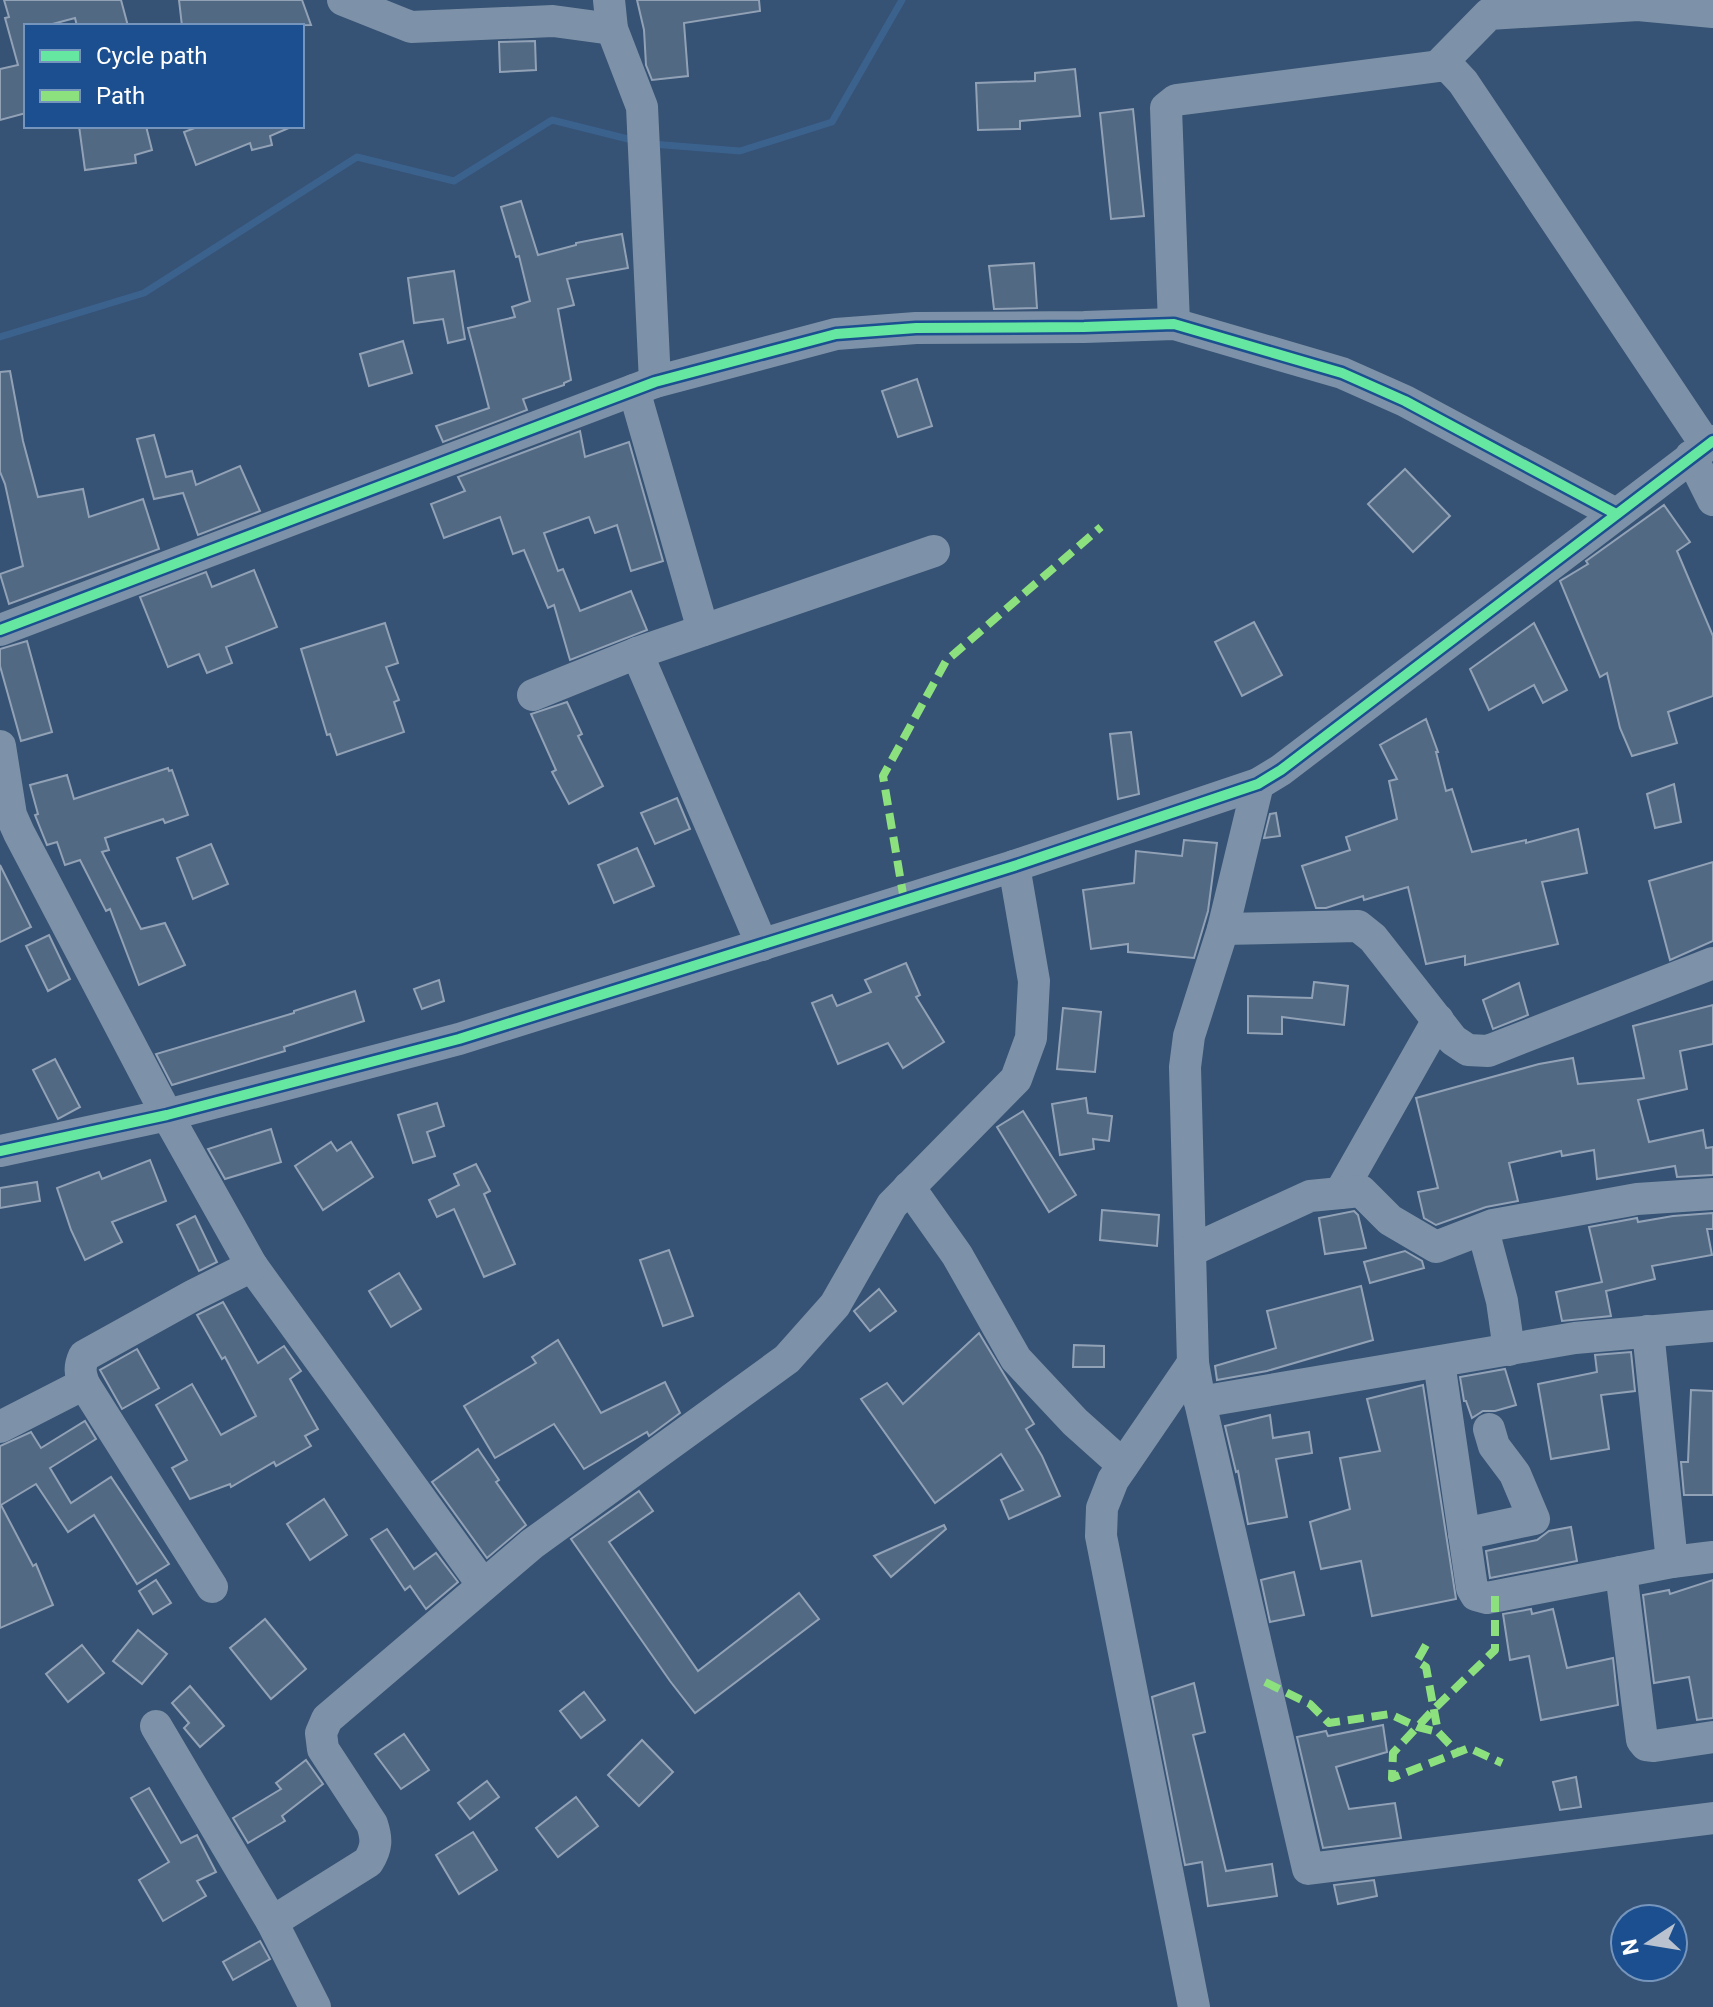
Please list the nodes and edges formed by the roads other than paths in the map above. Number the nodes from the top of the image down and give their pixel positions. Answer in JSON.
{"nodes":[{"id":1,"x":343,"y":0,"type":"edge"},
{"id":2,"x":1713,"y":12,"type":"edge"},
{"id":3,"x":611,"y":14,"type":"edge"},
{"id":4,"x":1438,"y":66,"type":"junction"},
{"id":5,"x":1174,"y":324,"type":"junction"},
{"id":6,"x":645,"y":386,"type":"junction"},
{"id":7,"x":1703,"y":447,"type":"edge"},
{"id":8,"x":1713,"y":500,"type":"edge"},
{"id":9,"x":1616,"y":514,"type":"junction"},
{"id":10,"x":934,"y":551,"type":"dead end"},
{"id":11,"x":0,"y":630,"type":"edge"},
{"id":12,"x":703,"y":630,"type":"junction"},
{"id":13,"x":637,"y":653,"type":"junction"},
{"id":14,"x":533,"y":695,"type":"dead end"},
{"id":15,"x":0,"y":746,"type":"edge"},
{"id":16,"x":1258,"y":784,"type":"junction"},
{"id":17,"x":5,"y":816,"type":"edge"},
{"id":18,"x":1014,"y":866,"type":"junction"},
{"id":19,"x":1223,"y":929,"type":"junction"},
{"id":20,"x":762,"y":945,"type":"junction"},
{"id":21,"x":1713,"y":963,"type":"edge"},
{"id":22,"x":1438,"y":1020,"type":"junction"},
{"id":23,"x":167,"y":1115,"type":"junction"},
{"id":24,"x":0,"y":1151,"type":"edge"},
{"id":25,"x":909,"y":1187,"type":"junction"},
{"id":26,"x":1340,"y":1193,"type":"junction"},
{"id":27,"x":1713,"y":1194,"type":"edge"},
{"id":28,"x":1483,"y":1230,"type":"junction"},
{"id":29,"x":1190,"y":1251,"type":"junction"},
{"id":30,"x":252,"y":1266,"type":"junction"},
{"id":31,"x":1713,"y":1326,"type":"edge"},
{"id":32,"x":1648,"y":1331,"type":"junction"},
{"id":33,"x":1509,"y":1350,"type":"junction"},
{"id":34,"x":1439,"y":1362,"type":"junction"},
{"id":35,"x":1193,"y":1363,"type":"junction"},
{"id":36,"x":84,"y":1384,"type":"junction"},
{"id":37,"x":1200,"y":1402,"type":"junction"},
{"id":38,"x":0,"y":1427,"type":"edge"},
{"id":39,"x":1489,"y":1429,"type":"dead end"},
{"id":40,"x":1123,"y":1465,"type":"junction"},
{"id":41,"x":1464,"y":1534,"type":"junction"},
{"id":42,"x":1713,"y":1557,"type":"edge"},
{"id":43,"x":1672,"y":1562,"type":"junction"},
{"id":44,"x":1621,"y":1572,"type":"junction"},
{"id":45,"x":483,"y":1585,"type":"junction"},
{"id":46,"x":212,"y":1587,"type":"dead end"},
{"id":47,"x":156,"y":1726,"type":"dead end"},
{"id":48,"x":1713,"y":1737,"type":"edge"},
{"id":49,"x":1713,"y":1818,"type":"edge"},
{"id":50,"x":272,"y":1922,"type":"junction"},
{"id":51,"x":315,"y":2007,"type":"edge"},
{"id":52,"x":1194,"y":2007,"type":"edge"}],
"edges":[{"from":1,"to":3,"type":"street"},
{"from":2,"to":4,"type":"street"},
{"from":3,"to":6,"type":"street"},
{"from":4,"to":5,"type":"street"},
{"from":4,"to":7,"type":"street"},
{"from":5,"to":6,"type":"street"},
{"from":5,"to":9,"type":"street"},
{"from":6,"to":11,"type":"street"},
{"from":6,"to":12,"type":"street"},
{"from":7,"to":8,"type":"street"},
{"from":7,"to":9,"type":"street"},
{"from":9,"to":16,"type":"street"},
{"from":10,"to":12,"type":"street"},
{"from":12,"to":13,"type":"street"},
{"from":13,"to":14,"type":"street"},
{"from":13,"to":20,"type":"street"},
{"from":15,"to":17,"type":"street"},
{"from":16,"to":18,"type":"street"},
{"from":16,"to":19,"type":"street"},
{"from":17,"to":23,"type":"street"},
{"from":18,"to":20,"type":"street"},
{"from":18,"to":25,"type":"street"},
{"from":19,"to":22,"type":"street"},
{"from":19,"to":29,"type":"street"},
{"from":20,"to":23,"type":"street"},
{"from":21,"to":22,"type":"street"},
{"from":22,"to":26,"type":"street"},
{"from":23,"to":24,"type":"street"},
{"from":23,"to":30,"type":"street"},
{"from":25,"to":40,"type":"street"},
{"from":25,"to":45,"type":"street"},
{"from":26,"to":28,"type":"street"},
{"from":26,"to":29,"type":"street"},
{"from":27,"to":28,"type":"street"},
{"from":28,"to":33,"type":"street"},
{"from":29,"to":35,"type":"street"},
{"from":30,"to":36,"type":"street"},
{"from":30,"to":45,"type":"street"},
{"from":31,"to":32,"type":"street"},
{"from":32,"to":33,"type":"street"},
{"from":32,"to":43,"type":"street"},
{"from":33,"to":34,"type":"street"},
{"from":34,"to":37,"type":"street"},
{"from":34,"to":41,"type":"street"},
{"from":35,"to":37,"type":"street"},
{"from":35,"to":40,"type":"street"},
{"from":36,"to":38,"type":"street"},
{"from":36,"to":46,"type":"street"},
{"from":37,"to":49,"type":"street"},
{"from":39,"to":41,"type":"street"},
{"from":40,"to":52,"type":"street"},
{"from":41,"to":44,"type":"street"},
{"from":42,"to":43,"type":"street"},
{"from":43,"to":44,"type":"street"},
{"from":44,"to":48,"type":"street"},
{"from":45,"to":50,"type":"street"},
{"from":47,"to":50,"type":"street"},
{"from":50,"to":51,"type":"street"}]}
